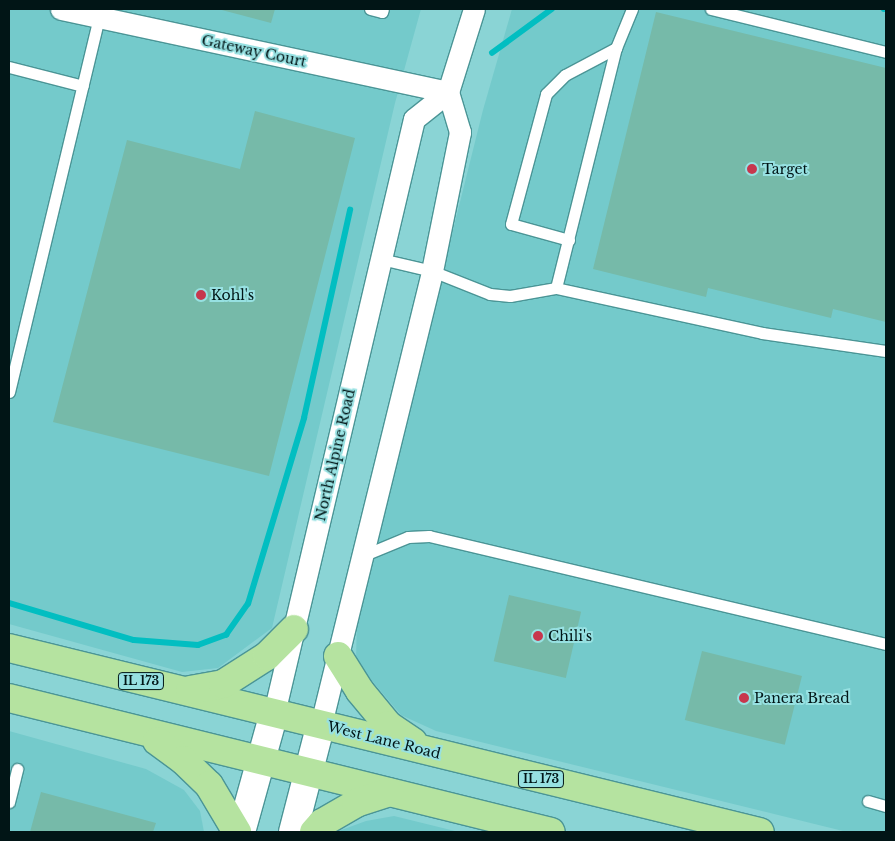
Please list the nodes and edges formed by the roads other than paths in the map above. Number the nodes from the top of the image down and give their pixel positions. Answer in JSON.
{"nodes":[{"id":1,"x":61,"y":9,"type":"edge"},
{"id":2,"x":370,"y":9,"type":"edge"},
{"id":3,"x":383,"y":9,"type":"edge"},
{"id":4,"x":474,"y":9,"type":"edge"},
{"id":5,"x":632,"y":9,"type":"edge"},
{"id":6,"x":711,"y":9,"type":"edge"},
{"id":7,"x":99,"y":18,"type":"junction"},
{"id":8,"x":616,"y":48,"type":"junction"},
{"id":9,"x":886,"y":52,"type":"edge"},
{"id":10,"x":9,"y":67,"type":"edge"},
{"id":11,"x":83,"y":86,"type":"junction"},
{"id":12,"x":448,"y":92,"type":"junction"},
{"id":13,"x":569,"y":240,"type":"junction"},
{"id":14,"x":381,"y":259,"type":"junction"},
{"id":15,"x":432,"y":272,"type":"junction"},
{"id":16,"x":556,"y":288,"type":"junction"},
{"id":17,"x":886,"y":351,"type":"edge"},
{"id":18,"x":9,"y":392,"type":"edge"},
{"id":19,"x":362,"y":556,"type":"junction"},
{"id":20,"x":294,"y":629,"type":"junction"},
{"id":21,"x":886,"y":644,"type":"edge"},
{"id":22,"x":9,"y":648,"type":"edge"},
{"id":23,"x":338,"y":656,"type":"junction"},
{"id":24,"x":184,"y":692,"type":"junction"},
{"id":25,"x":9,"y":698,"type":"edge"},
{"id":26,"x":274,"y":713,"type":"junction"},
{"id":27,"x":322,"y":724,"type":"junction"},
{"id":28,"x":143,"y":732,"type":"junction"},
{"id":29,"x":429,"y":752,"type":"junction"},
{"id":30,"x":260,"y":761,"type":"junction"},
{"id":31,"x":17,"y":769,"type":"dead end"},
{"id":32,"x":308,"y":774,"type":"junction"},
{"id":33,"x":389,"y":792,"type":"junction"},
{"id":34,"x":868,"y":801,"type":"dead end"},
{"id":35,"x":9,"y":802,"type":"edge"},
{"id":36,"x":886,"y":806,"type":"edge"},
{"id":37,"x":237,"y":832,"type":"edge"},
{"id":38,"x":241,"y":832,"type":"edge"},
{"id":39,"x":293,"y":832,"type":"edge"},
{"id":40,"x":314,"y":832,"type":"edge"},
{"id":41,"x":551,"y":832,"type":"edge"},
{"id":42,"x":760,"y":832,"type":"edge"}],
"edges":[{"from":1,"to":7,"type":"street","name":"Gateway Court"},
{"from":2,"to":3,"type":"lane"},
{"from":4,"to":12,"type":"street"},
{"from":5,"to":8,"type":"lane"},
{"from":6,"to":9,"type":"lane"},
{"from":7,"to":11,"type":"lane"},
{"from":7,"to":12,"type":"street","name":"Gateway Court"},
{"from":8,"to":13,"type":"lane"},
{"from":8,"to":13,"type":"lane"},
{"from":10,"to":11,"type":"lane"},
{"from":11,"to":18,"type":"lane"},
{"from":12,"to":14,"type":"street","name":"North Alpine Road"},
{"from":12,"to":15,"type":"street"},
{"from":13,"to":16,"type":"lane"},
{"from":14,"to":15,"type":"lane"},
{"from":14,"to":20,"type":"street","name":"North Alpine Road"},
{"from":15,"to":16,"type":"lane"},
{"from":15,"to":19,"type":"street"},
{"from":16,"to":17,"type":"lane"},
{"from":19,"to":21,"type":"lane"},
{"from":19,"to":23,"type":"street"},
{"from":20,"to":24,"type":"main road"},
{"from":20,"to":26,"type":"street","name":"North Alpine Road"},
{"from":22,"to":24,"type":"main road","name":"West Lane Road","number":"IL 173"},
{"from":23,"to":27,"type":"street"},
{"from":23,"to":29,"type":"main road"},
{"from":24,"to":26,"type":"main road","name":"West Lane Road","number":"IL 173"},
{"from":25,"to":28,"type":"main road"},
{"from":26,"to":27,"type":"main road","name":"West Lane Road","number":"IL 173"},
{"from":26,"to":30,"type":"main road","name":"North Alpine Road"},
{"from":27,"to":29,"type":"main road","name":"West Lane Road","number":"IL 173"},
{"from":27,"to":32,"type":"main road"},
{"from":28,"to":30,"type":"main road"},
{"from":28,"to":37,"type":"main road"},
{"from":29,"to":42,"type":"main road","name":"West Lane Road","number":"IL 173"},
{"from":30,"to":32,"type":"main road"},
{"from":30,"to":38,"type":"main road","name":"North Alpine Road"},
{"from":31,"to":35,"type":"lane"},
{"from":32,"to":33,"type":"main road"},
{"from":32,"to":39,"type":"main road"},
{"from":33,"to":40,"type":"main road"},
{"from":33,"to":41,"type":"main road"},
{"from":34,"to":36,"type":"lane"}]}
